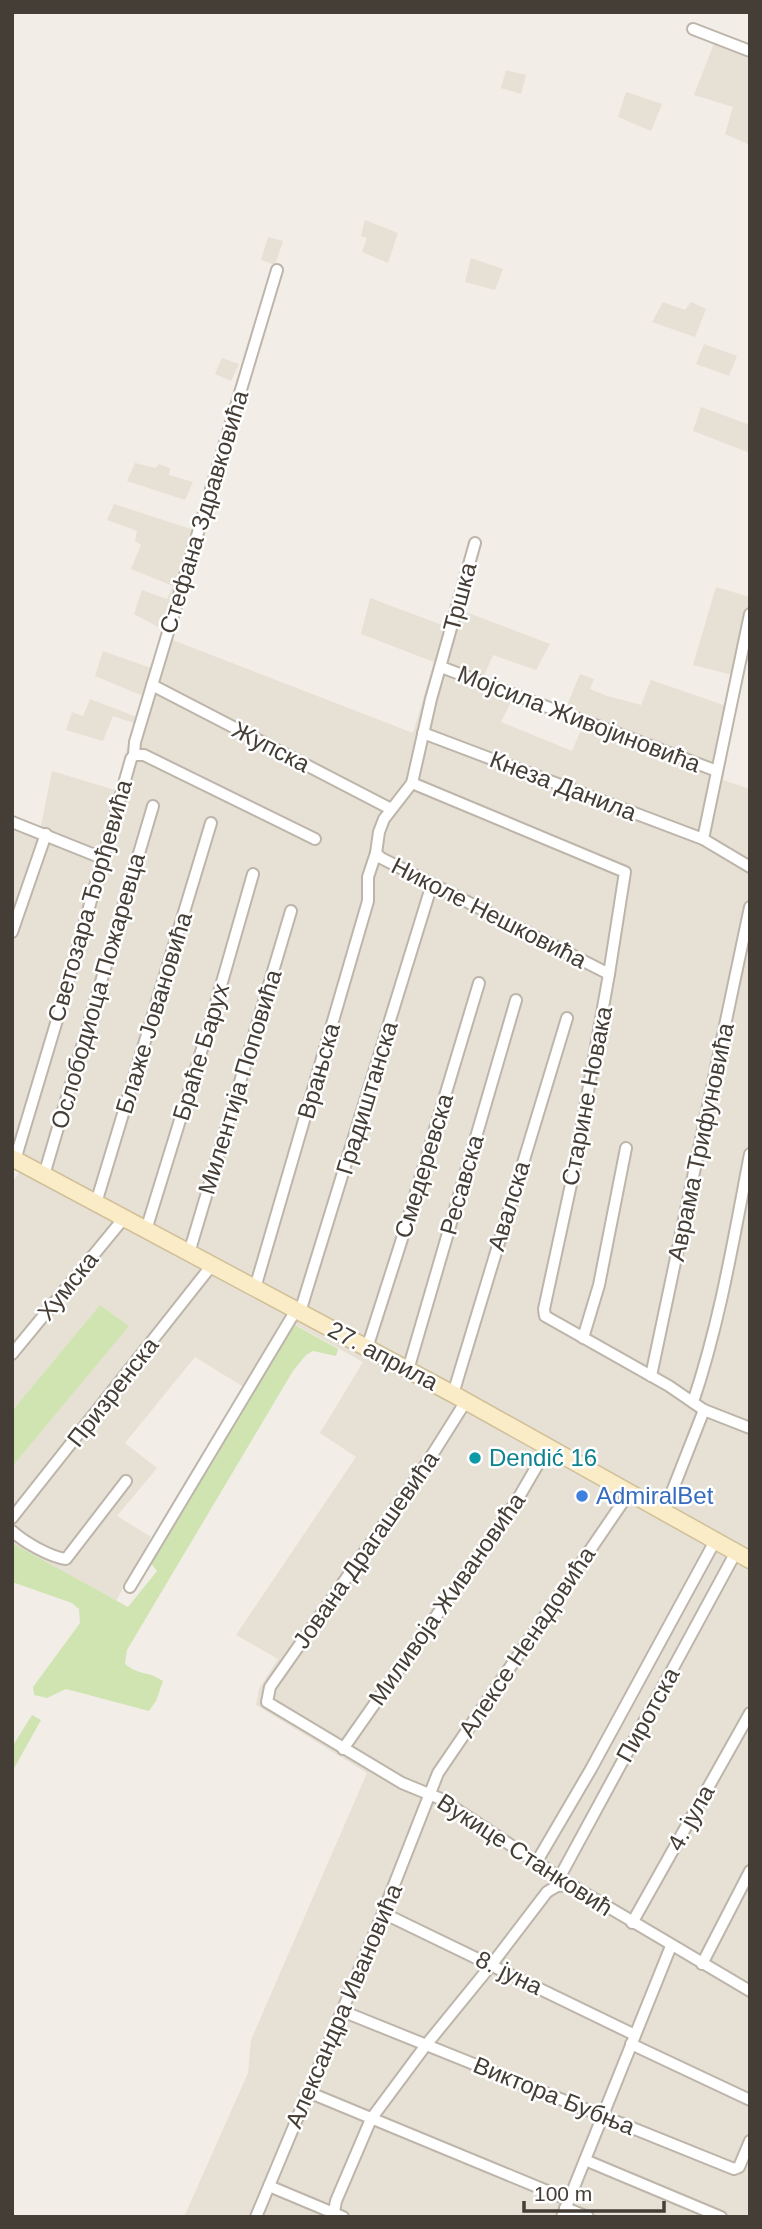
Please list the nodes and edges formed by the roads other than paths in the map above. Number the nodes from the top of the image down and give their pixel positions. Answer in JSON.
{"nodes":[{"id":1,"x":693,"y":29,"type":"dead end"},
{"id":2,"x":750,"y":51,"type":"edge"},
{"id":3,"x":276,"y":270,"type":"dead end"},
{"id":4,"x":475,"y":543,"type":"dead end"},
{"id":5,"x":750,"y":614,"type":"edge"},
{"id":6,"x":441,"y":667,"type":"junction"},
{"id":7,"x":152,"y":685,"type":"junction"},
{"id":8,"x":423,"y":733,"type":"junction"},
{"id":9,"x":134,"y":755,"type":"junction"},
{"id":10,"x":717,"y":771,"type":"junction"},
{"id":11,"x":412,"y":783,"type":"junction"},
{"id":12,"x":153,"y":806,"type":"dead end"},
{"id":13,"x":391,"y":809,"type":"junction"},
{"id":14,"x":12,"y":822,"type":"edge"},
{"id":15,"x":211,"y":822,"type":"dead end"},
{"id":16,"x":46,"y":834,"type":"junction"},
{"id":17,"x":315,"y":839,"type":"dead end"},
{"id":18,"x":703,"y":839,"type":"junction"},
{"id":19,"x":376,"y":853,"type":"junction"},
{"id":20,"x":102,"y":858,"type":"junction"},
{"id":21,"x":750,"y":867,"type":"edge"},
{"id":22,"x":253,"y":874,"type":"dead end"},
{"id":23,"x":432,"y":884,"type":"junction"},
{"id":24,"x":750,"y":907,"type":"edge"},
{"id":25,"x":291,"y":911,"type":"dead end"},
{"id":26,"x":12,"y":932,"type":"edge"},
{"id":27,"x":609,"y":974,"type":"junction"},
{"id":28,"x":479,"y":983,"type":"dead end"},
{"id":29,"x":516,"y":1000,"type":"dead end"},
{"id":30,"x":567,"y":1018,"type":"dead end"},
{"id":31,"x":626,"y":1149,"type":"dead end"},
{"id":32,"x":750,"y":1154,"type":"edge"},
{"id":33,"x":13,"y":1159,"type":"edge"},
{"id":34,"x":44,"y":1175,"type":"junction"},
{"id":35,"x":96,"y":1203,"type":"junction"},
{"id":36,"x":124,"y":1218,"type":"junction"},
{"id":37,"x":146,"y":1230,"type":"junction"},
{"id":38,"x":189,"y":1253,"type":"junction"},
{"id":39,"x":212,"y":1265,"type":"junction"},
{"id":40,"x":255,"y":1288,"type":"junction"},
{"id":41,"x":298,"y":1311,"type":"junction"},
{"id":42,"x":583,"y":1338,"type":"junction"},
{"id":43,"x":367,"y":1348,"type":"junction"},
{"id":44,"x":12,"y":1354,"type":"edge"},
{"id":45,"x":408,"y":1370,"type":"junction"},
{"id":46,"x":651,"y":1376,"type":"junction"},
{"id":47,"x":459,"y":1397,"type":"junction"},
{"id":48,"x":693,"y":1402,"type":"junction"},
{"id":49,"x":704,"y":1410,"type":"junction"},
{"id":50,"x":750,"y":1428,"type":"edge"},
{"id":51,"x":548,"y":1447,"type":"junction"},
{"id":52,"x":125,"y":1480,"type":"dead end"},
{"id":53,"x":629,"y":1493,"type":"junction"},
{"id":54,"x":664,"y":1512,"type":"junction"},
{"id":55,"x":12,"y":1518,"type":"edge"},
{"id":56,"x":12,"y":1531,"type":"edge"},
{"id":57,"x":715,"y":1541,"type":"junction"},
{"id":58,"x":743,"y":1556,"type":"edge"},
{"id":59,"x":130,"y":1587,"type":"dead end"},
{"id":60,"x":267,"y":1698,"type":"joint"},
{"id":61,"x":750,"y":1713,"type":"edge"},
{"id":62,"x":342,"y":1749,"type":"junction"},
{"id":63,"x":430,"y":1794,"type":"junction"},
{"id":64,"x":540,"y":1866,"type":"junction"},
{"id":65,"x":750,"y":1871,"type":"edge"},
{"id":66,"x":553,"y":1885,"type":"junction"},
{"id":67,"x":383,"y":1913,"type":"junction"},
{"id":68,"x":632,"y":1923,"type":"junction"},
{"id":69,"x":671,"y":1946,"type":"junction"},
{"id":70,"x":492,"y":1964,"type":"junction"},
{"id":71,"x":702,"y":1964,"type":"junction"},
{"id":72,"x":750,"y":1991,"type":"edge"},
{"id":73,"x":342,"y":2011,"type":"junction"},
{"id":74,"x":633,"y":2040,"type":"junction"},
{"id":75,"x":426,"y":2045,"type":"junction"},
{"id":76,"x":308,"y":2092,"type":"junction"},
{"id":77,"x":750,"y":2100,"type":"edge"},
{"id":78,"x":603,"y":2116,"type":"junction"},
{"id":79,"x":371,"y":2119,"type":"junction"},
{"id":80,"x":750,"y":2141,"type":"edge"},
{"id":81,"x":585,"y":2160,"type":"junction"},
{"id":82,"x":269,"y":2186,"type":"junction"},
{"id":83,"x":566,"y":2208,"type":"edge"},
{"id":84,"x":337,"y":2215,"type":"edge"},
{"id":85,"x":256,"y":2217,"type":"edge"},
{"id":86,"x":588,"y":2217,"type":"edge"},
{"id":87,"x":721,"y":2217,"type":"edge"}],
"edges":[{"from":1,"to":2,"type":"street"},
{"from":3,"to":7,"type":"street","name":"Стефана Здравковића"},
{"from":4,"to":6,"type":"street","name":"Тршка"},
{"from":5,"to":10,"type":"street"},
{"from":6,"to":8,"type":"street","name":"Тршка"},
{"from":6,"to":10,"type":"street","name":"Мојсила Живојиновића"},
{"from":7,"to":9,"type":"street","name":"Стефана Здравковића"},
{"from":7,"to":13,"type":"street","name":"Жупска"},
{"from":8,"to":11,"type":"street","name":"Николе Нешковића"},
{"from":8,"to":18,"type":"street","name":"Кнеза Данила"},
{"from":9,"to":17,"type":"street","name":"Светозара Ђорђевића"},
{"from":9,"to":20,"type":"street","name":"Светозара Ђорђевића"},
{"from":10,"to":18,"type":"street"},
{"from":11,"to":13,"type":"street","name":"Николе Нешковића"},
{"from":11,"to":27,"type":"street","name":"Старине Новака"},
{"from":12,"to":34,"type":"street","name":"Ослободиоца Пожаревца"},
{"from":13,"to":19,"type":"street","name":"Николе Нешковића"},
{"from":14,"to":16,"type":"street"},
{"from":15,"to":35,"type":"street","name":"Блаже Јовановића"},
{"from":16,"to":20,"type":"street"},
{"from":16,"to":26,"type":"street"},
{"from":18,"to":21,"type":"street","name":"Кнеза Данила"},
{"from":19,"to":23,"type":"street","name":"Николе Нешковића"},
{"from":19,"to":40,"type":"street","name":"Врањска"},
{"from":20,"to":33,"type":"street","name":"Светозара Ђорђевића"},
{"from":22,"to":37,"type":"street","name":"Браће Барух"},
{"from":23,"to":27,"type":"street","name":"Николе Нешковића"},
{"from":23,"to":41,"type":"street","name":"Градиштанска"},
{"from":24,"to":46,"type":"street","name":"Аврама Трифуновића"},
{"from":25,"to":38,"type":"street","name":"Милентија Поповића"},
{"from":27,"to":42,"type":"street","name":"Старине Новака"},
{"from":28,"to":43,"type":"street","name":"Смедеревска"},
{"from":29,"to":45,"type":"street","name":"Ресавска"},
{"from":30,"to":47,"type":"street","name":"Авалска"},
{"from":31,"to":42,"type":"street"},
{"from":32,"to":48,"type":"street"},
{"from":33,"to":34,"type":"main road","name":"27. априла"},
{"from":34,"to":35,"type":"main road","name":"27. априла"},
{"from":35,"to":36,"type":"main road","name":"27. априла"},
{"from":36,"to":37,"type":"main road","name":"27. априла"},
{"from":36,"to":44,"type":"street","name":"Хумска"},
{"from":37,"to":38,"type":"main road","name":"27. априла"},
{"from":38,"to":39,"type":"main road","name":"27. априла"},
{"from":39,"to":40,"type":"main road","name":"27. априла"},
{"from":39,"to":55,"type":"street","name":"Призренска"},
{"from":40,"to":41,"type":"main road","name":"27. априла"},
{"from":41,"to":43,"type":"main road","name":"27. априла"},
{"from":41,"to":59,"type":"street","name":"Градиштанска"},
{"from":42,"to":46,"type":"street","name":"Старине Новака"},
{"from":43,"to":45,"type":"main road","name":"27. априла"},
{"from":45,"to":47,"type":"main road","name":"27. априла"},
{"from":46,"to":48,"type":"street","name":"Старине Новака"},
{"from":47,"to":51,"type":"main road","name":"27. априла"},
{"from":47,"to":60,"type":"street","name":"Јована Драгашевића"},
{"from":48,"to":49,"type":"street","name":"Старине Новака"},
{"from":49,"to":50,"type":"street","name":"Старине Новака"},
{"from":49,"to":54,"type":"street"},
{"from":51,"to":53,"type":"main road","name":"27. априла"},
{"from":51,"to":62,"type":"street","name":"Миливоја Живановића"},
{"from":52,"to":56,"type":"street"},
{"from":53,"to":54,"type":"main road","name":"27. априла"},
{"from":53,"to":63,"type":"street","name":"Алексе Ненадовића"},
{"from":54,"to":57,"type":"main road","name":"27. априла"},
{"from":57,"to":58,"type":"main road","name":"27. априла"},
{"from":57,"to":64,"type":"street"},
{"from":58,"to":66,"type":"street","name":"Пиротска"},
{"from":60,"to":62,"type":"street","name":"Вукице Станковић"},
{"from":61,"to":68,"type":"street","name":"4. јула"},
{"from":62,"to":63,"type":"street","name":"Вукице Станковић"},
{"from":63,"to":64,"type":"street","name":"Вукице Станковић"},
{"from":63,"to":67,"type":"street","name":"Александра Ивановића"},
{"from":64,"to":66,"type":"street","name":"Вукице Станковић"},
{"from":64,"to":66,"type":"street"},
{"from":65,"to":71,"type":"street"},
{"from":66,"to":68,"type":"street","name":"Вукице Станковић"},
{"from":66,"to":70,"type":"street","name":"Пиротска"},
{"from":67,"to":70,"type":"street","name":"8. јуна"},
{"from":67,"to":73,"type":"street","name":"Александра Ивановића"},
{"from":68,"to":69,"type":"street","name":"Вукице Станковић"},
{"from":69,"to":71,"type":"street","name":"Вукице Станковић"},
{"from":69,"to":74,"type":"street"},
{"from":70,"to":74,"type":"street","name":"8. јуна"},
{"from":70,"to":75,"type":"street","name":"Пиротска"},
{"from":71,"to":72,"type":"street","name":"Вукице Станковић"},
{"from":73,"to":75,"type":"street","name":"Виктора Бубња"},
{"from":73,"to":76,"type":"street","name":"Александра Ивановића"},
{"from":74,"to":77,"type":"street","name":"8. јуна"},
{"from":74,"to":78,"type":"street"},
{"from":75,"to":78,"type":"street","name":"Виктора Бубња"},
{"from":75,"to":79,"type":"street","name":"Пиротска"},
{"from":76,"to":79,"type":"street"},
{"from":76,"to":82,"type":"street","name":"Александра Ивановића"},
{"from":78,"to":80,"type":"street","name":"Виктора Бубња"},
{"from":78,"to":81,"type":"street"},
{"from":79,"to":83,"type":"street"},
{"from":79,"to":84,"type":"street","name":"Пиротска"},
{"from":81,"to":83,"type":"street"},
{"from":81,"to":87,"type":"street"},
{"from":82,"to":84,"type":"street"},
{"from":82,"to":85,"type":"street","name":"Александра Ивановића"},
{"from":83,"to":86,"type":"street"}]}
